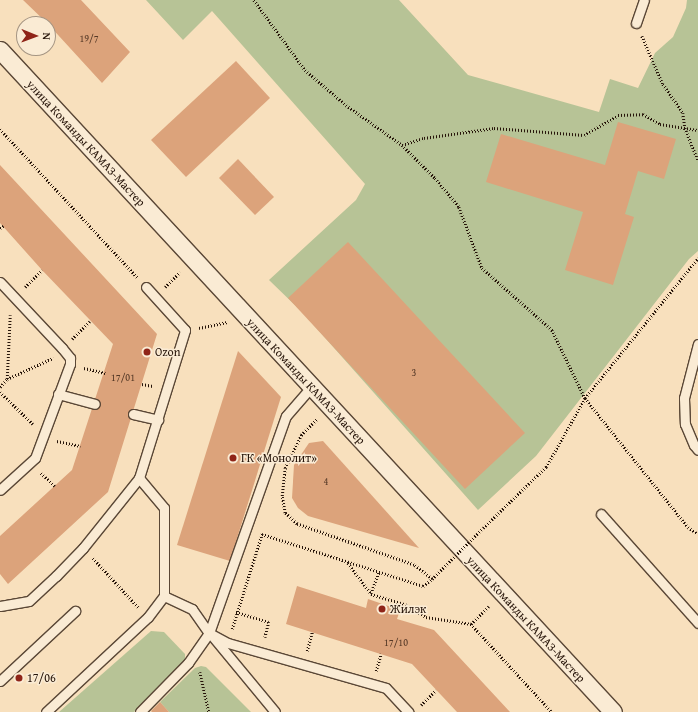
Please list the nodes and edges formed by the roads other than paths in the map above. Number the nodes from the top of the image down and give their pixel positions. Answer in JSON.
{"nodes":[{"id":1,"x":644,"y":0,"type":"edge"},
{"id":2,"x":636,"y":23,"type":"road end"},
{"id":3,"x":0,"y":50,"type":"edge"},
{"id":4,"x":0,"y":282,"type":"edge"},
{"id":5,"x":146,"y":288,"type":"road end"},
{"id":6,"x":698,"y":344,"type":"edge"},
{"id":7,"x":311,"y":387,"type":"junction"},
{"id":8,"x":58,"y":394,"type":"junction"},
{"id":9,"x":94,"y":404,"type":"dead end"},
{"id":10,"x":133,"y":414,"type":"dead end"},
{"id":11,"x":158,"y":420,"type":"junction"},
{"id":12,"x":698,"y":450,"type":"edge"},
{"id":13,"x":139,"y":478,"type":"junction"},
{"id":14,"x":0,"y":490,"type":"edge"},
{"id":15,"x":601,"y":514,"type":"dead end"},
{"id":16,"x":164,"y":596,"type":"junction"},
{"id":17,"x":0,"y":606,"type":"edge"},
{"id":18,"x":75,"y":611,"type":"dead end"},
{"id":19,"x":698,"y":623,"type":"edge"},
{"id":20,"x":209,"y":633,"type":"junction"},
{"id":21,"x":0,"y":681,"type":"edge"},
{"id":22,"x":46,"y":712,"type":"edge"},
{"id":23,"x":140,"y":712,"type":"edge"},
{"id":24,"x":275,"y":712,"type":"edge"},
{"id":25,"x":408,"y":712,"type":"edge"},
{"id":26,"x":613,"y":712,"type":"edge"}],
"edges":[{"from":1,"to":2,"type":"lane"},
{"from":3,"to":7,"type":"street","name":"улица Команды КАМАЗ-Мастер"},
{"from":4,"to":8,"type":"lane"},
{"from":5,"to":11,"type":"lane"},
{"from":6,"to":12,"type":"lane"},
{"from":7,"to":20,"type":"lane"},
{"from":7,"to":26,"type":"street","name":"улица Команды КАМАЗ-Мастер"},
{"from":8,"to":9,"type":"lane"},
{"from":8,"to":14,"type":"lane"},
{"from":10,"to":11,"type":"lane"},
{"from":11,"to":13,"type":"lane"},
{"from":13,"to":16,"type":"lane"},
{"from":13,"to":17,"type":"lane"},
{"from":15,"to":19,"type":"lane"},
{"from":16,"to":20,"type":"lane"},
{"from":16,"to":22,"type":"lane"},
{"from":18,"to":21,"type":"lane"},
{"from":20,"to":23,"type":"lane"},
{"from":20,"to":24,"type":"lane"},
{"from":20,"to":25,"type":"lane"}]}
